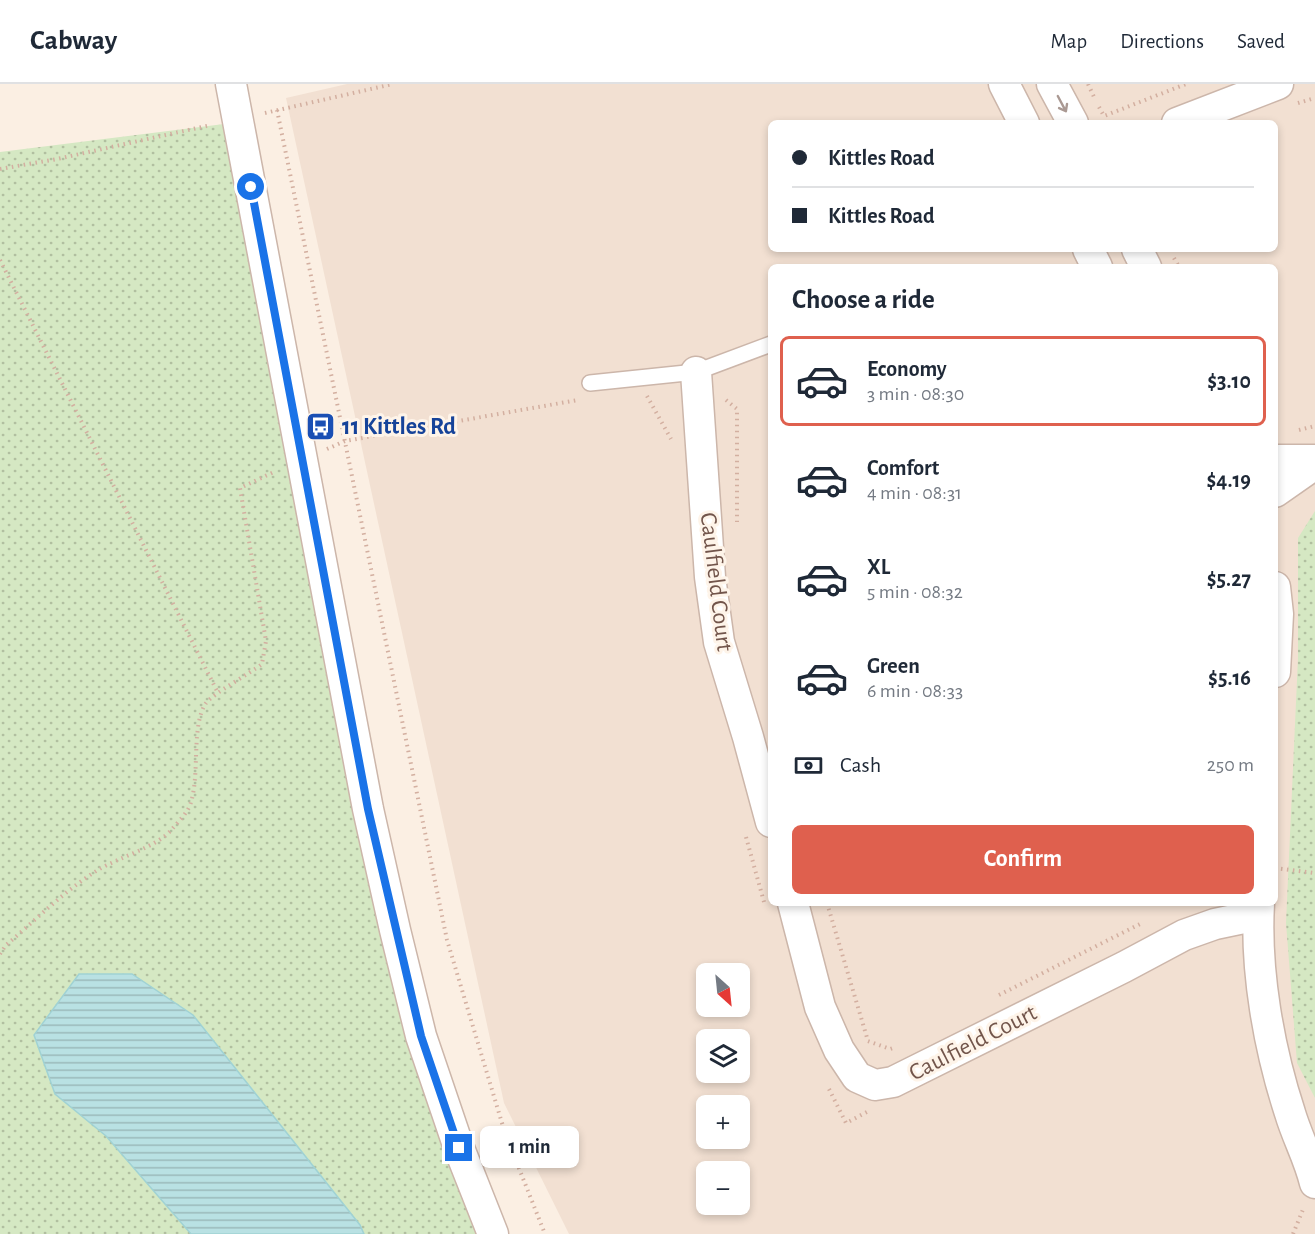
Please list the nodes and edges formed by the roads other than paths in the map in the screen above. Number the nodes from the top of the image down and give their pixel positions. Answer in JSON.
{"nodes":[{"id":1,"x":231,"y":84,"type":"edge"},
{"id":2,"x":1004,"y":84,"type":"edge"},
{"id":3,"x":1052,"y":84,"type":"edge"},
{"id":4,"x":1278,"y":84,"type":"edge"},
{"id":5,"x":1022,"y":120,"type":"edge"},
{"id":6,"x":1070,"y":120,"type":"edge"},
{"id":7,"x":1185,"y":120,"type":"edge"},
{"id":8,"x":768,"y":345,"type":"edge"},
{"id":9,"x":696,"y":372,"type":"junction"},
{"id":10,"x":590,"y":383,"type":"dead end"},
{"id":11,"x":1278,"y":460,"type":"edge"},
{"id":12,"x":1315,"y":462,"type":"edge"},
{"id":13,"x":1278,"y":490,"type":"edge"},
{"id":14,"x":760,"y":731,"type":"edge"},
{"id":15,"x":758,"y":828,"type":"edge"},
{"id":16,"x":779,"y":906,"type":"edge"},
{"id":17,"x":1259,"y":909,"type":"edge"},
{"id":18,"x":1311,"y":1181,"type":"edge"},
{"id":19,"x":493,"y":1234,"type":"edge"}],
"edges":[{"from":1,"to":19,"type":"street"},
{"from":2,"to":5,"type":"street"},
{"from":3,"to":6,"type":"street","one_way":true},
{"from":4,"to":7,"type":"street"},
{"from":8,"to":9,"type":"lane"},
{"from":9,"to":10,"type":"lane"},
{"from":9,"to":14,"type":"street","name":"Caulfield Court"},
{"from":11,"to":12,"type":"street"},
{"from":12,"to":13,"type":"street"},
{"from":14,"to":15,"type":"street","name":"Caulfield Court"},
{"from":16,"to":17,"type":"street","name":"Caulfield Court"},
{"from":17,"to":18,"type":"street"}]}
